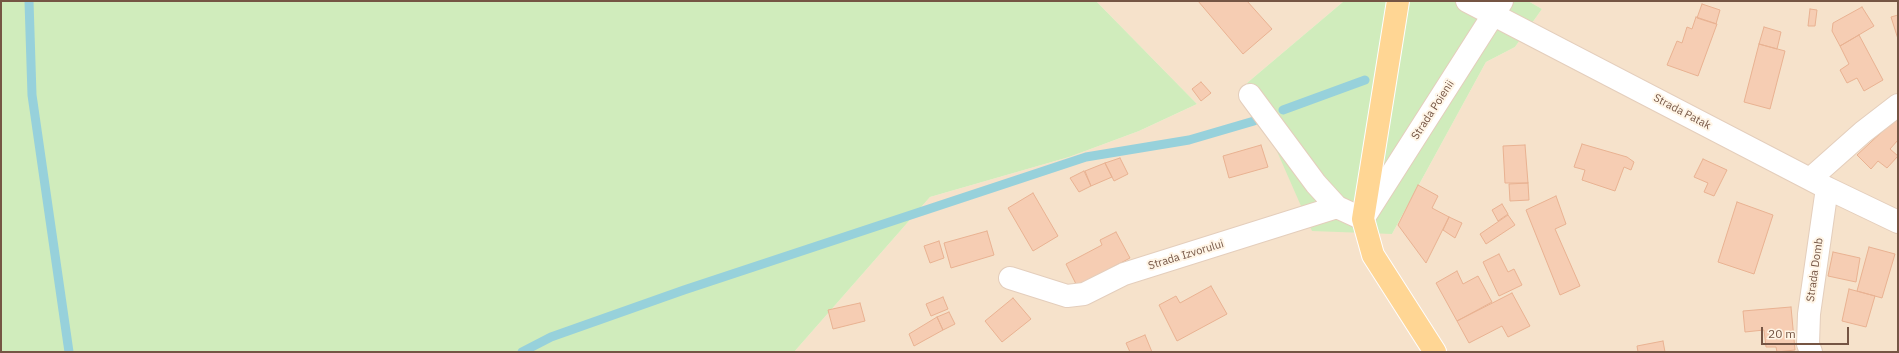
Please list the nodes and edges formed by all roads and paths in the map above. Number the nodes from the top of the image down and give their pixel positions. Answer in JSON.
{"nodes":[{"id":1,"x":1398,"y":1,"type":"edge"},
{"id":2,"x":1467,"y":1,"type":"edge"},
{"id":3,"x":1498,"y":8,"type":"edge"},
{"id":4,"x":1250,"y":95,"type":"dead end"},
{"id":5,"x":1898,"y":105,"type":"edge"},
{"id":6,"x":1818,"y":184,"type":"junction"},
{"id":7,"x":1337,"y":207,"type":"junction"},
{"id":8,"x":1362,"y":218,"type":"junction"},
{"id":9,"x":1898,"y":222,"type":"edge"},
{"id":10,"x":1010,"y":278,"type":"dead end"},
{"id":11,"x":1435,"y":352,"type":"edge"},
{"id":12,"x":1811,"y":352,"type":"edge"}],
"edges":[{"from":1,"to":8,"type":"main road"},
{"from":2,"to":3,"type":"street","name":"Strada Patak"},
{"from":3,"to":6,"type":"street","name":"Strada Patak"},
{"from":3,"to":8,"type":"street","name":"Strada Poienii"},
{"from":4,"to":7,"type":"street"},
{"from":5,"to":6,"type":"street"},
{"from":6,"to":9,"type":"street","name":"Strada Patak"},
{"from":6,"to":12,"type":"street","name":"Strada Domb"},
{"from":7,"to":8,"type":"street"},
{"from":7,"to":10,"type":"street","name":"Strada Izvorului"},
{"from":8,"to":11,"type":"main road"}]}
